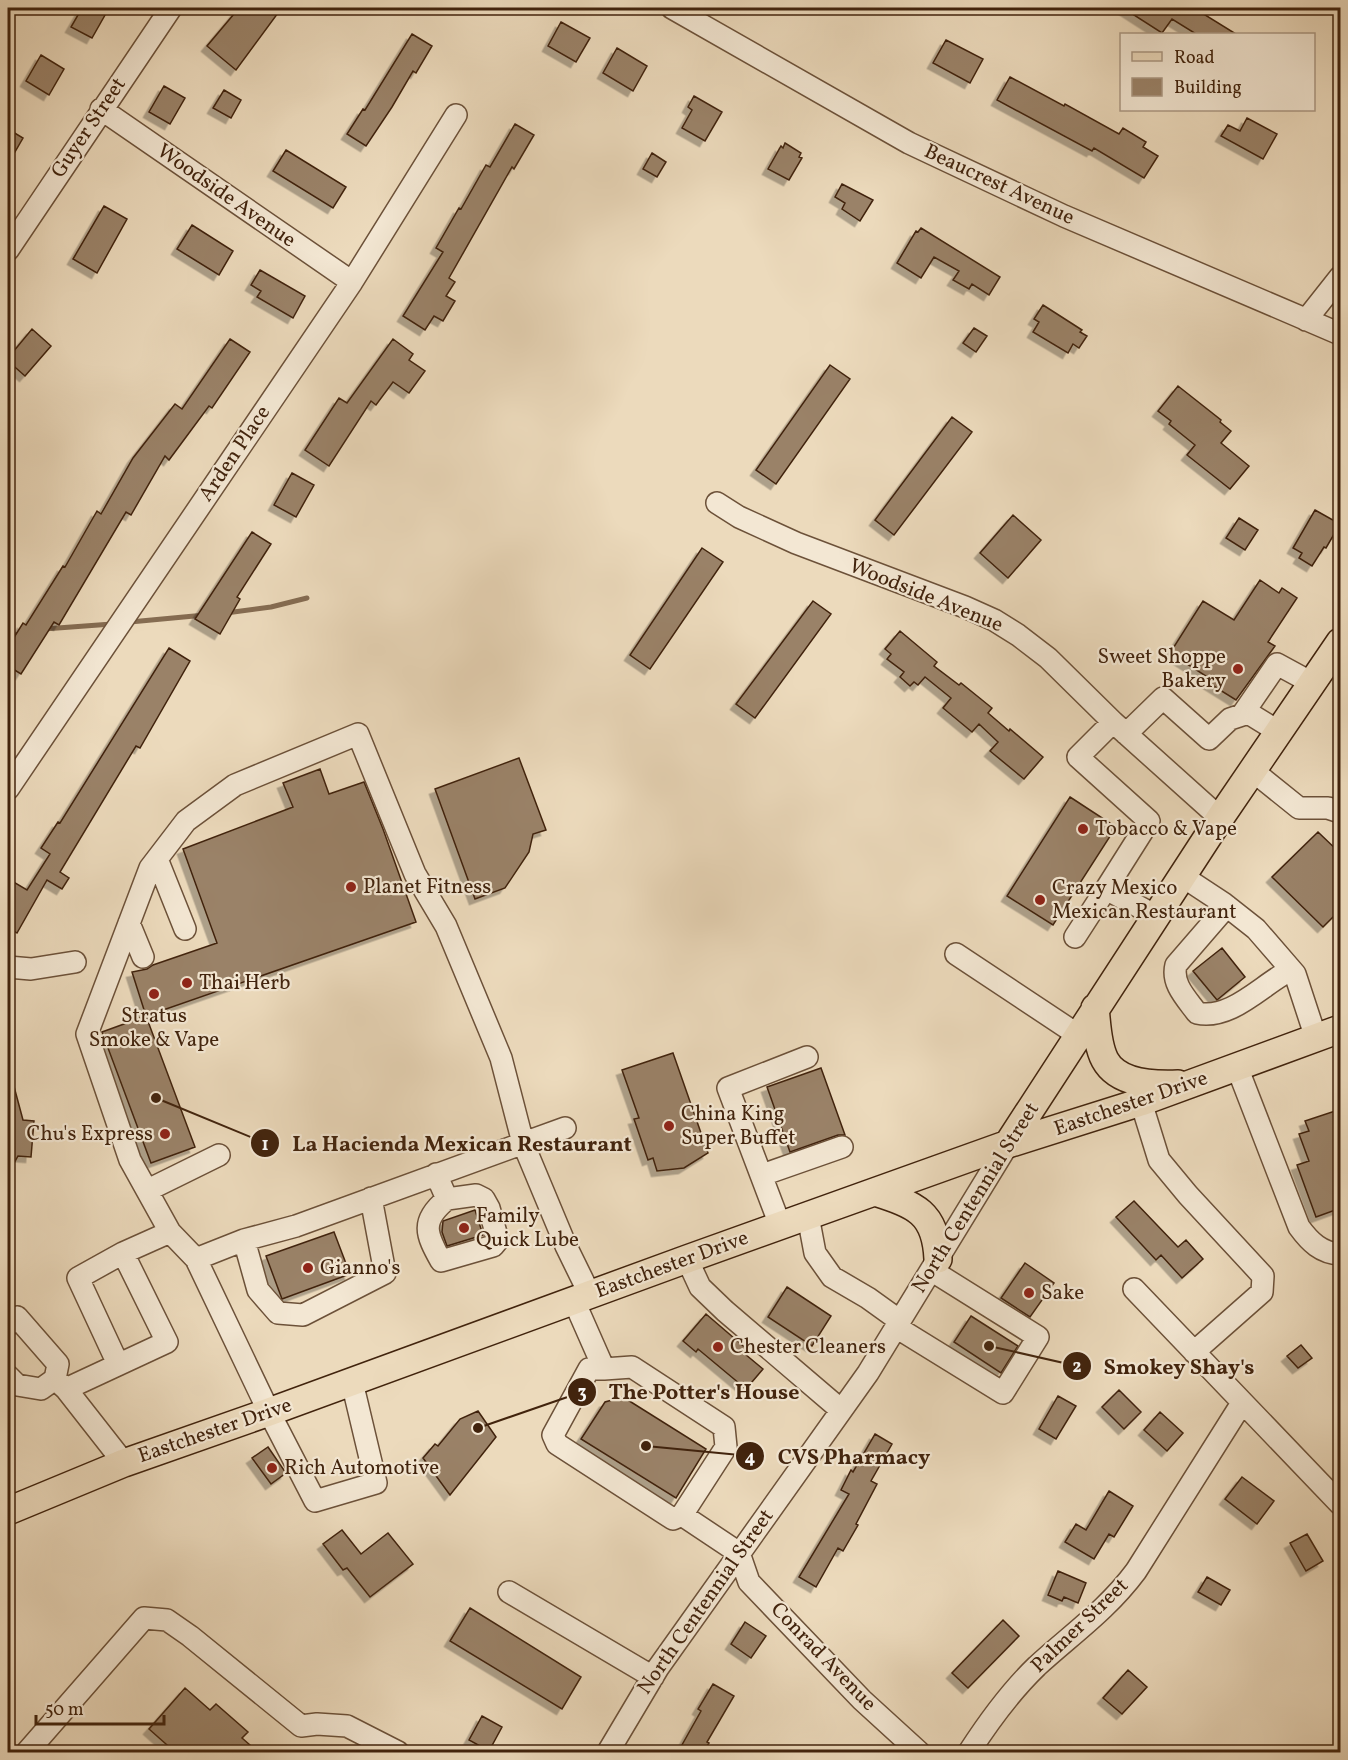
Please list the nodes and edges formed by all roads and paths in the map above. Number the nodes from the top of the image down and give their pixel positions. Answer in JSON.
{"nodes":[{"id":1,"x":171,"y":8,"type":"edge"},
{"id":2,"x":672,"y":8,"type":"edge"},
{"id":3,"x":101,"y":109,"type":"junction"},
{"id":4,"x":456,"y":115,"type":"dead end"},
{"id":5,"x":8,"y":250,"type":"edge"},
{"id":6,"x":1341,"y":276,"type":"edge"},
{"id":7,"x":352,"y":282,"type":"junction"},
{"id":8,"x":1306,"y":320,"type":"junction"},
{"id":9,"x":1341,"y":334,"type":"edge"},
{"id":10,"x":717,"y":503,"type":"dead end"},
{"id":11,"x":1341,"y":642,"type":"edge"},
{"id":12,"x":1312,"y":683,"type":"junction"},
{"id":13,"x":1245,"y":711,"type":"junction"},
{"id":14,"x":1119,"y":728,"type":"junction"},
{"id":15,"x":1279,"y":732,"type":"junction"},
{"id":16,"x":1253,"y":771,"type":"junction"},
{"id":17,"x":8,"y":789,"type":"edge"},
{"id":18,"x":1341,"y":812,"type":"edge"},
{"id":19,"x":1220,"y":818,"type":"junction"},
{"id":20,"x":157,"y":859,"type":"junction"},
{"id":21,"x":1182,"y":876,"type":"junction"},
{"id":22,"x":1106,"y":889,"type":"junction"},
{"id":23,"x":1227,"y":906,"type":"junction"},
{"id":24,"x":1156,"y":916,"type":"junction"},
{"id":25,"x":129,"y":923,"type":"junction"},
{"id":26,"x":185,"y":929,"type":"dead end"},
{"id":27,"x":1075,"y":937,"type":"dead end"},
{"id":28,"x":956,"y":954,"type":"dead end"},
{"id":29,"x":143,"y":957,"type":"dead end"},
{"id":30,"x":75,"y":962,"type":"dead end"},
{"id":31,"x":8,"y":967,"type":"edge"},
{"id":32,"x":1292,"y":971,"type":"junction"},
{"id":33,"x":1095,"y":1008,"type":"junction"},
{"id":34,"x":1328,"y":1034,"type":"edge"},
{"id":35,"x":1078,"y":1035,"type":"junction"},
{"id":36,"x":807,"y":1057,"type":"dead end"},
{"id":37,"x":1237,"y":1067,"type":"junction"},
{"id":38,"x":1191,"y":1084,"type":"junction"},
{"id":39,"x":1141,"y":1102,"type":"junction"},
{"id":40,"x":565,"y":1128,"type":"dead end"},
{"id":41,"x":523,"y":1143,"type":"junction"},
{"id":42,"x":1008,"y":1144,"type":"junction"},
{"id":43,"x":842,"y":1147,"type":"dead end"},
{"id":44,"x":219,"y":1155,"type":"dead end"},
{"id":45,"x":436,"y":1174,"type":"junction"},
{"id":46,"x":762,"y":1175,"type":"junction"},
{"id":47,"x":148,"y":1190,"type":"junction"},
{"id":48,"x":874,"y":1192,"type":"junction"},
{"id":49,"x":371,"y":1198,"type":"junction"},
{"id":50,"x":447,"y":1199,"type":"dead end"},
{"id":51,"x":808,"y":1216,"type":"junction"},
{"id":52,"x":780,"y":1226,"type":"junction"},
{"id":53,"x":170,"y":1232,"type":"junction"},
{"id":54,"x":244,"y":1240,"type":"junction"},
{"id":55,"x":123,"y":1253,"type":"junction"},
{"id":56,"x":1341,"y":1254,"type":"edge"},
{"id":57,"x":196,"y":1259,"type":"junction"},
{"id":58,"x":687,"y":1259,"type":"junction"},
{"id":59,"x":934,"y":1265,"type":"junction"},
{"id":60,"x":1134,"y":1288,"type":"dead end"},
{"id":61,"x":582,"y":1298,"type":"junction"},
{"id":62,"x":898,"y":1324,"type":"junction"},
{"id":63,"x":8,"y":1325,"type":"edge"},
{"id":64,"x":1194,"y":1352,"type":"junction"},
{"id":65,"x":118,"y":1364,"type":"junction"},
{"id":66,"x":604,"y":1369,"type":"junction"},
{"id":67,"x":352,"y":1382,"type":"junction"},
{"id":68,"x":11,"y":1384,"type":"edge"},
{"id":69,"x":61,"y":1384,"type":"junction"},
{"id":70,"x":1242,"y":1403,"type":"junction"},
{"id":71,"x":841,"y":1410,"type":"junction"},
{"id":72,"x":269,"y":1412,"type":"junction"},
{"id":73,"x":124,"y":1463,"type":"junction"},
{"id":74,"x":1341,"y":1504,"type":"edge"},
{"id":75,"x":8,"y":1511,"type":"edge"},
{"id":76,"x":683,"y":1513,"type":"junction"},
{"id":77,"x":739,"y":1553,"type":"junction"},
{"id":78,"x":509,"y":1592,"type":"dead end"},
{"id":79,"x":653,"y":1677,"type":"junction"},
{"id":80,"x":27,"y":1752,"type":"edge"},
{"id":81,"x":398,"y":1752,"type":"edge"},
{"id":82,"x":608,"y":1752,"type":"edge"},
{"id":83,"x":919,"y":1752,"type":"edge"},
{"id":84,"x":969,"y":1752,"type":"edge"}],
"edges":[{"from":1,"to":3,"type":"street","name":"Guyer Street"},
{"from":2,"to":8,"type":"street","name":"Beaucrest Avenue"},
{"from":3,"to":5,"type":"street","name":"Guyer Street"},
{"from":3,"to":7,"type":"street","name":"Woodside Avenue"},
{"from":4,"to":7,"type":"street","name":"Arden Place"},
{"from":6,"to":8,"type":"street"},
{"from":7,"to":17,"type":"street","name":"Arden Place"},
{"from":8,"to":9,"type":"street","name":"Beaucrest Avenue"},
{"from":10,"to":14,"type":"street","name":"Woodside Avenue"},
{"from":11,"to":12,"type":"main road","name":"North Centennial Street"},
{"from":12,"to":13,"type":"street"},
{"from":12,"to":15,"type":"main road","name":"North Centennial Street"},
{"from":13,"to":14,"type":"street"},
{"from":13,"to":15,"type":"street"},
{"from":14,"to":19,"type":"street","name":"Woodside Avenue"},
{"from":14,"to":22,"type":"street"},
{"from":15,"to":16,"type":"main road","name":"North Centennial Street"},
{"from":16,"to":18,"type":"street"},
{"from":16,"to":19,"type":"main road","name":"North Centennial Street"},
{"from":19,"to":21,"type":"main road","name":"North Centennial Street"},
{"from":20,"to":25,"type":"street"},
{"from":20,"to":26,"type":"street"},
{"from":20,"to":41,"type":"street"},
{"from":21,"to":23,"type":"street"},
{"from":21,"to":24,"type":"main road","name":"North Centennial Street"},
{"from":22,"to":24,"type":"street"},
{"from":22,"to":27,"type":"street"},
{"from":23,"to":32,"type":"street"},
{"from":23,"to":32,"type":"street"},
{"from":24,"to":33,"type":"main road","name":"North Centennial Street"},
{"from":25,"to":29,"type":"street"},
{"from":25,"to":47,"type":"street"},
{"from":28,"to":35,"type":"street"},
{"from":30,"to":31,"type":"street"},
{"from":32,"to":34,"type":"street"},
{"from":33,"to":35,"type":"main road","name":"North Centennial Street"},
{"from":33,"to":38,"type":"main road"},
{"from":34,"to":37,"type":"main road","name":"Eastchester Drive"},
{"from":35,"to":42,"type":"main road","name":"North Centennial Street"},
{"from":36,"to":46,"type":"street"},
{"from":37,"to":38,"type":"main road","name":"Eastchester Drive"},
{"from":37,"to":56,"type":"street"},
{"from":38,"to":39,"type":"main road","name":"Eastchester Drive"},
{"from":39,"to":42,"type":"main road","name":"Eastchester Drive"},
{"from":39,"to":64,"type":"street"},
{"from":40,"to":41,"type":"street"},
{"from":41,"to":45,"type":"street"},
{"from":41,"to":61,"type":"street"},
{"from":42,"to":48,"type":"main road","name":"Eastchester Drive"},
{"from":42,"to":59,"type":"street","name":"North Centennial Street"},
{"from":43,"to":46,"type":"street"},
{"from":44,"to":47,"type":"street"},
{"from":45,"to":49,"type":"street"},
{"from":45,"to":50,"type":"street"},
{"from":46,"to":52,"type":"street"},
{"from":47,"to":53,"type":"street"},
{"from":48,"to":51,"type":"main road","name":"Eastchester Drive"},
{"from":48,"to":59,"type":"main road"},
{"from":49,"to":54,"type":"street"},
{"from":49,"to":54,"type":"street"},
{"from":51,"to":52,"type":"main road","name":"Eastchester Drive"},
{"from":51,"to":62,"type":"street"},
{"from":52,"to":58,"type":"main road","name":"Eastchester Drive"},
{"from":53,"to":55,"type":"street"},
{"from":53,"to":57,"type":"street"},
{"from":54,"to":57,"type":"street"},
{"from":55,"to":65,"type":"street"},
{"from":55,"to":65,"type":"street"},
{"from":57,"to":72,"type":"street"},
{"from":58,"to":61,"type":"main road","name":"Eastchester Drive"},
{"from":58,"to":71,"type":"street"},
{"from":59,"to":62,"type":"street","name":"North Centennial Street"},
{"from":59,"to":62,"type":"street"},
{"from":60,"to":64,"type":"street"},
{"from":61,"to":66,"type":"street"},
{"from":61,"to":67,"type":"main road","name":"Eastchester Drive"},
{"from":62,"to":71,"type":"street","name":"North Centennial Street"},
{"from":63,"to":69,"type":"street"},
{"from":64,"to":70,"type":"street"},
{"from":65,"to":69,"type":"street"},
{"from":66,"to":76,"type":"street"},
{"from":66,"to":76,"type":"street"},
{"from":67,"to":72,"type":"main road","name":"Eastchester Drive"},
{"from":67,"to":72,"type":"street"},
{"from":68,"to":69,"type":"street"},
{"from":69,"to":73,"type":"street"},
{"from":70,"to":74,"type":"street"},
{"from":70,"to":84,"type":"street","name":"Palmer Street"},
{"from":71,"to":77,"type":"street","name":"North Centennial Street"},
{"from":72,"to":73,"type":"main road","name":"Eastchester Drive"},
{"from":73,"to":75,"type":"main road","name":"Eastchester Drive"},
{"from":76,"to":77,"type":"street"},
{"from":77,"to":79,"type":"street","name":"North Centennial Street"},
{"from":77,"to":83,"type":"street","name":"Conrad Avenue"},
{"from":78,"to":79,"type":"street"},
{"from":79,"to":82,"type":"street","name":"North Centennial Street"},
{"from":80,"to":81,"type":"street"}]}
